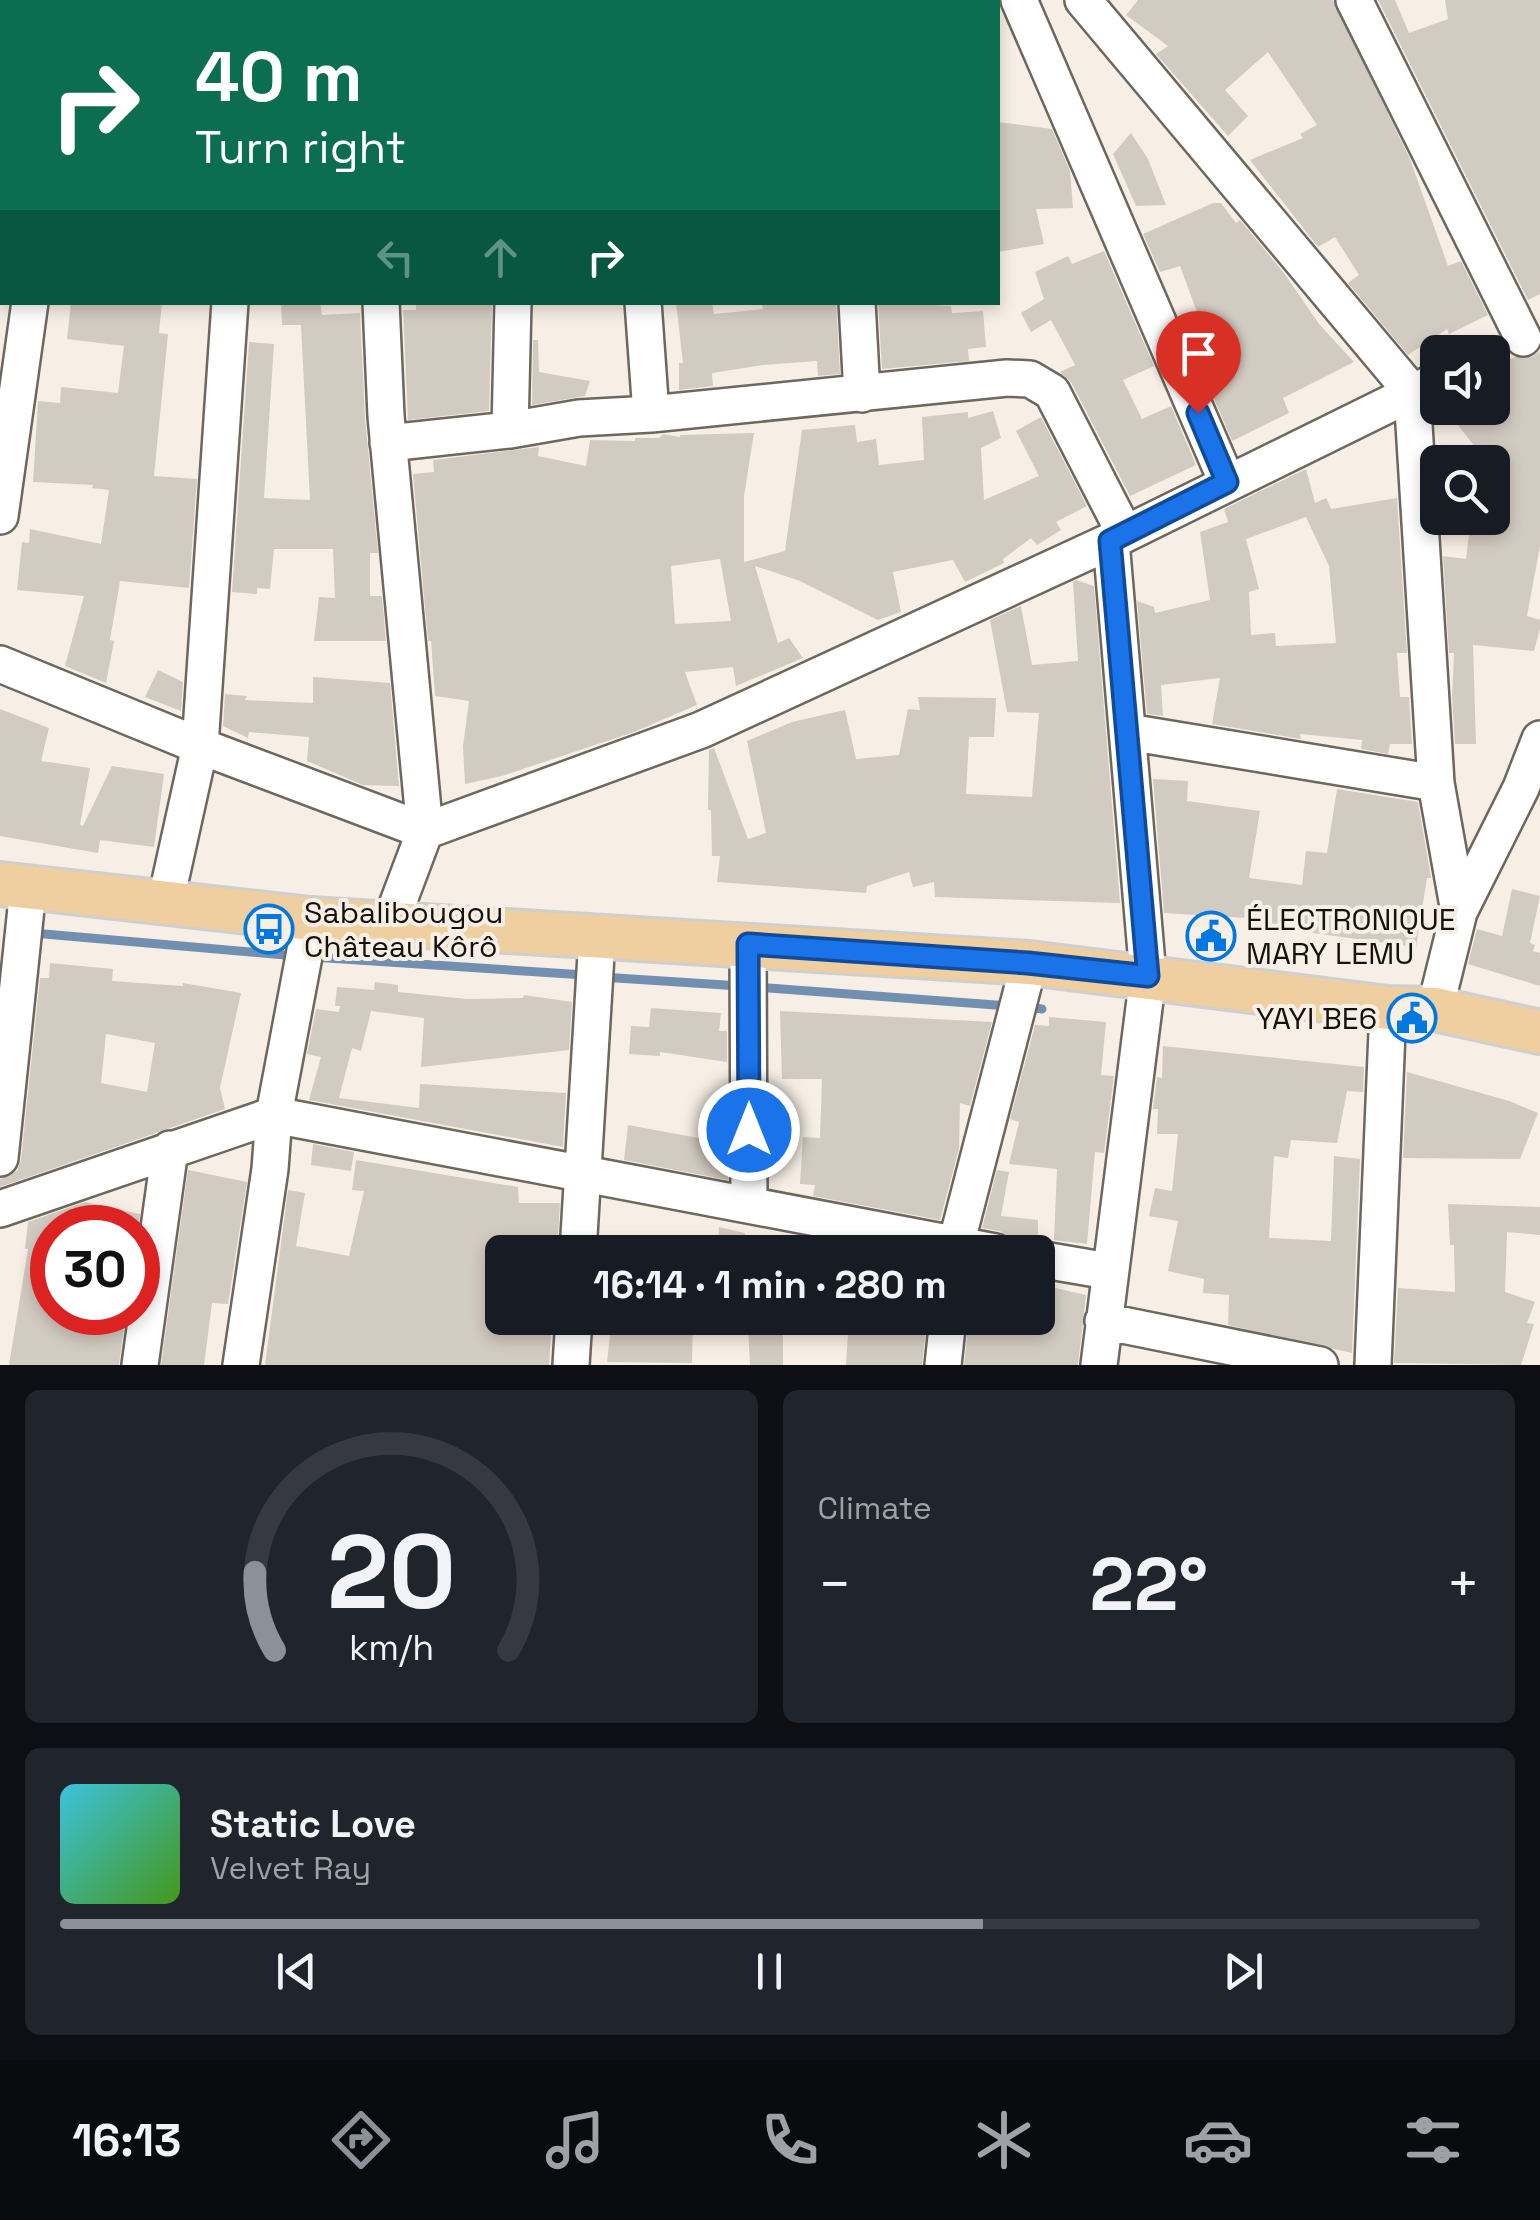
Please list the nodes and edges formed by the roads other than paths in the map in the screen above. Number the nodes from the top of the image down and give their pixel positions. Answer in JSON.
{"nodes":[{"id":1,"x":1020,"y":0,"type":"edge"},
{"id":2,"x":1083,"y":0,"type":"edge"},
{"id":3,"x":1354,"y":0,"type":"edge"},
{"id":4,"x":29,"y":305,"type":"edge"},
{"id":5,"x":230,"y":305,"type":"edge"},
{"id":6,"x":381,"y":305,"type":"edge"},
{"id":7,"x":513,"y":305,"type":"edge"},
{"id":8,"x":643,"y":305,"type":"edge"},
{"id":9,"x":857,"y":305,"type":"edge"},
{"id":10,"x":1519,"y":340,"type":"edge"},
{"id":11,"x":1420,"y":380,"type":"edge"},
{"id":12,"x":1420,"y":388,"type":"edge"},
{"id":13,"x":862,"y":394,"type":"junction"},
{"id":14,"x":651,"y":414,"type":"junction"},
{"id":15,"x":8,"y":419,"type":"edge"},
{"id":16,"x":1426,"y":425,"type":"edge"},
{"id":17,"x":510,"y":430,"type":"junction"},
{"id":18,"x":388,"y":444,"type":"junction"},
{"id":19,"x":1227,"y":482,"type":"junction"},
{"id":20,"x":0,"y":516,"type":"edge"},
{"id":21,"x":1117,"y":537,"type":"junction"},
{"id":22,"x":0,"y":664,"type":"edge"},
{"id":23,"x":1128,"y":732,"type":"junction"},
{"id":24,"x":1540,"y":740,"type":"edge"},
{"id":25,"x":200,"y":746,"type":"junction"},
{"id":26,"x":1436,"y":784,"type":"junction"},
{"id":27,"x":1530,"y":790,"type":"edge"},
{"id":28,"x":425,"y":831,"type":"junction"},
{"id":29,"x":14,"y":887,"type":"edge"},
{"id":30,"x":165,"y":904,"type":"junction"},
{"id":31,"x":1459,"y":912,"type":"junction"},
{"id":32,"x":310,"y":919,"type":"junction"},
{"id":33,"x":390,"y":924,"type":"junction"},
{"id":34,"x":596,"y":938,"type":"junction"},
{"id":35,"x":748,"y":944,"type":"junction"},
{"id":36,"x":1028,"y":963,"type":"junction"},
{"id":37,"x":1148,"y":976,"type":"junction"},
{"id":38,"x":1388,"y":1008,"type":"junction"},
{"id":39,"x":1435,"y":1009,"type":"junction"},
{"id":40,"x":1540,"y":1032,"type":"edge"},
{"id":41,"x":274,"y":1115,"type":"junction"},
{"id":42,"x":170,"y":1149,"type":"junction"},
{"id":43,"x":0,"y":1158,"type":"edge"},
{"id":44,"x":582,"y":1174,"type":"junction"},
{"id":45,"x":749,"y":1204,"type":"junction"},
{"id":46,"x":0,"y":1209,"type":"edge"},
{"id":47,"x":579,"y":1235,"type":"edge"},
{"id":48,"x":891,"y":1235,"type":"edge"},
{"id":49,"x":959,"y":1235,"type":"edge"},
{"id":50,"x":1055,"y":1262,"type":"edge"},
{"id":51,"x":1108,"y":1270,"type":"junction"},
{"id":52,"x":1103,"y":1321,"type":"junction"},
{"id":53,"x":573,"y":1335,"type":"edge"},
{"id":54,"x":947,"y":1335,"type":"edge"},
{"id":55,"x":1246,"y":1357,"type":"edge"},
{"id":56,"x":140,"y":1365,"type":"edge"},
{"id":57,"x":241,"y":1365,"type":"edge"},
{"id":58,"x":571,"y":1365,"type":"edge"},
{"id":59,"x":944,"y":1365,"type":"edge"},
{"id":60,"x":1098,"y":1365,"type":"edge"},
{"id":61,"x":1320,"y":1365,"type":"edge"},
{"id":62,"x":1373,"y":1365,"type":"edge"}],
"edges":[{"from":1,"to":19,"type":"street"},
{"from":2,"to":11,"type":"street"},
{"from":3,"to":10,"type":"street"},
{"from":4,"to":15,"type":"street"},
{"from":5,"to":25,"type":"street"},
{"from":6,"to":18,"type":"street"},
{"from":7,"to":17,"type":"street"},
{"from":8,"to":14,"type":"street"},
{"from":9,"to":13,"type":"street"},
{"from":12,"to":19,"type":"street"},
{"from":13,"to":14,"type":"street"},
{"from":13,"to":21,"type":"street"},
{"from":14,"to":17,"type":"street"},
{"from":15,"to":20,"type":"street"},
{"from":16,"to":26,"type":"street"},
{"from":17,"to":18,"type":"street"},
{"from":18,"to":28,"type":"street"},
{"from":19,"to":21,"type":"street"},
{"from":21,"to":23,"type":"street"},
{"from":21,"to":28,"type":"street"},
{"from":22,"to":25,"type":"street"},
{"from":23,"to":26,"type":"street"},
{"from":23,"to":37,"type":"street"},
{"from":24,"to":27,"type":"street"},
{"from":25,"to":28,"type":"street"},
{"from":25,"to":30,"type":"street"},
{"from":26,"to":31,"type":"street"},
{"from":27,"to":31,"type":"street"},
{"from":28,"to":33,"type":"street"},
{"from":29,"to":30,"type":"main road"},
{"from":29,"to":43,"type":"street"},
{"from":30,"to":32,"type":"main road"},
{"from":31,"to":39,"type":"street"},
{"from":32,"to":33,"type":"main road"},
{"from":32,"to":41,"type":"street"},
{"from":33,"to":34,"type":"main road"},
{"from":34,"to":35,"type":"main road"},
{"from":34,"to":44,"type":"street"},
{"from":35,"to":36,"type":"main road"},
{"from":35,"to":45,"type":"street"},
{"from":36,"to":37,"type":"main road"},
{"from":36,"to":49,"type":"street"},
{"from":37,"to":38,"type":"main road"},
{"from":37,"to":51,"type":"street"},
{"from":38,"to":39,"type":"main road"},
{"from":38,"to":62,"type":"street"},
{"from":39,"to":40,"type":"main road"},
{"from":41,"to":42,"type":"street"},
{"from":41,"to":44,"type":"street"},
{"from":41,"to":57,"type":"street"},
{"from":42,"to":46,"type":"street"},
{"from":42,"to":56,"type":"street"},
{"from":44,"to":45,"type":"street"},
{"from":44,"to":47,"type":"street"},
{"from":45,"to":48,"type":"street"},
{"from":50,"to":51,"type":"street"},
{"from":51,"to":52,"type":"street"},
{"from":52,"to":55,"type":"street"},
{"from":52,"to":60,"type":"street"},
{"from":53,"to":58,"type":"street"},
{"from":54,"to":59,"type":"street"},
{"from":55,"to":61,"type":"street"}]}
